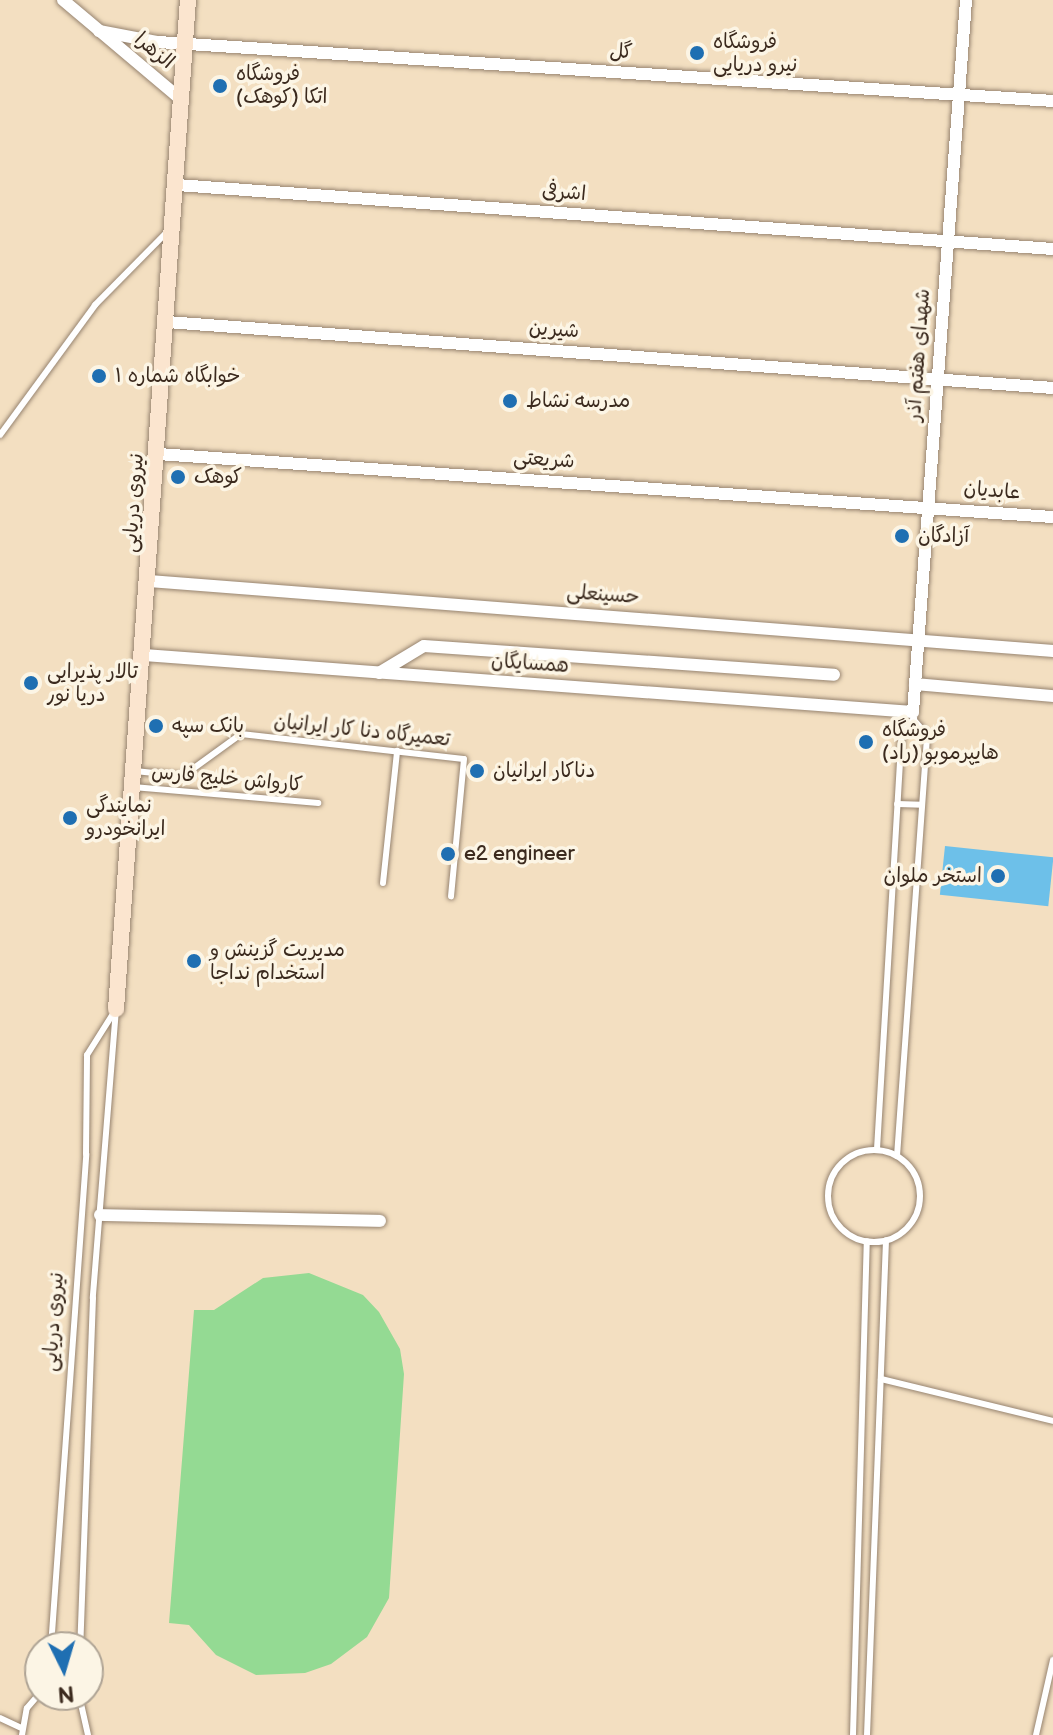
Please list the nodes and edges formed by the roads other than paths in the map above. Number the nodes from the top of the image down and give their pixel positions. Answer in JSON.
{"nodes":[{"id":1,"x":63,"y":0,"type":"edge"},
{"id":2,"x":188,"y":0,"type":"edge"},
{"id":3,"x":966,"y":0,"type":"edge"},
{"id":4,"x":99,"y":31,"type":"junction"},
{"id":5,"x":186,"y":42,"type":"junction"},
{"id":6,"x":959,"y":95,"type":"junction"},
{"id":7,"x":183,"y":101,"type":"junction"},
{"id":8,"x":1053,"y":101,"type":"edge"},
{"id":9,"x":177,"y":185,"type":"junction"},
{"id":10,"x":174,"y":225,"type":"junction"},
{"id":11,"x":948,"y":241,"type":"junction"},
{"id":12,"x":1053,"y":249,"type":"edge"},
{"id":13,"x":167,"y":322,"type":"junction"},
{"id":14,"x":937,"y":378,"type":"junction"},
{"id":15,"x":1053,"y":388,"type":"edge"},
{"id":16,"x":0,"y":435,"type":"edge"},
{"id":17,"x":158,"y":454,"type":"junction"},
{"id":18,"x":928,"y":506,"type":"junction"},
{"id":19,"x":1053,"y":517,"type":"edge"},
{"id":20,"x":149,"y":581,"type":"junction"},
{"id":21,"x":917,"y":639,"type":"junction"},
{"id":22,"x":1053,"y":651,"type":"edge"},
{"id":23,"x":144,"y":655,"type":"junction"},
{"id":24,"x":379,"y":673,"type":"junction"},
{"id":25,"x":834,"y":675,"type":"dead end"},
{"id":26,"x":915,"y":684,"type":"junction"},
{"id":27,"x":1053,"y":696,"type":"edge"},
{"id":28,"x":914,"y":716,"type":"junction"},
{"id":29,"x":397,"y":751,"type":"junction"},
{"id":30,"x":134,"y":779,"type":"junction"},
{"id":31,"x":318,"y":803,"type":"dead end"},
{"id":32,"x":897,"y":804,"type":"junction"},
{"id":33,"x":922,"y":805,"type":"junction"},
{"id":34,"x":383,"y":883,"type":"dead end"},
{"id":35,"x":451,"y":896,"type":"dead end"},
{"id":36,"x":116,"y":1009,"type":"junction"},
{"id":37,"x":877,"y":1149,"type":"junction"},
{"id":38,"x":897,"y":1156,"type":"junction"},
{"id":39,"x":100,"y":1215,"type":"junction"},
{"id":40,"x":380,"y":1221,"type":"dead end"},
{"id":41,"x":886,"y":1240,"type":"junction"},
{"id":42,"x":867,"y":1241,"type":"junction"},
{"id":43,"x":881,"y":1379,"type":"junction"},
{"id":44,"x":1053,"y":1421,"type":"edge"},
{"id":45,"x":52,"y":1631,"type":"edge"},
{"id":46,"x":81,"y":1631,"type":"edge"},
{"id":47,"x":1053,"y":1660,"type":"edge"},
{"id":48,"x":30,"y":1711,"type":"edge"},
{"id":49,"x":85,"y":1711,"type":"edge"},
{"id":50,"x":0,"y":1718,"type":"edge"},
{"id":51,"x":21,"y":1732,"type":"edge"},
{"id":52,"x":88,"y":1735,"type":"edge"},
{"id":53,"x":853,"y":1735,"type":"edge"},
{"id":54,"x":867,"y":1735,"type":"edge"},
{"id":55,"x":1036,"y":1735,"type":"edge"}],
"edges":[{"from":1,"to":4,"type":"street","name":"الزهرا"},
{"from":2,"to":5,"type":"main road","name":"نیروی دریایی"},
{"from":3,"to":6,"type":"street","name":"شهدای هفتم آذر"},
{"from":4,"to":5,"type":"street","name":"گل"},
{"from":4,"to":7,"type":"street","name":"الزهرا"},
{"from":5,"to":6,"type":"street","name":"گل"},
{"from":5,"to":7,"type":"main road","name":"نیروی دریایی"},
{"from":6,"to":8,"type":"street","name":"گل"},
{"from":6,"to":11,"type":"street","name":"شهدای هفتم آذر"},
{"from":7,"to":9,"type":"main road","name":"نیروی دریایی"},
{"from":9,"to":10,"type":"main road","name":"نیروی دریایی"},
{"from":9,"to":11,"type":"street","name":"اشرفی"},
{"from":10,"to":13,"type":"main road","name":"نیروی دریایی"},
{"from":10,"to":16,"type":"lane"},
{"from":11,"to":12,"type":"street","name":"اشرفی"},
{"from":11,"to":14,"type":"street","name":"شهدای هفتم آذر"},
{"from":13,"to":14,"type":"street","name":"شیرین"},
{"from":13,"to":17,"type":"main road","name":"نیروی دریایی"},
{"from":14,"to":15,"type":"street","name":"شیرین"},
{"from":14,"to":18,"type":"street","name":"شهدای هفتم آذر"},
{"from":17,"to":18,"type":"street","name":"شریعتی"},
{"from":17,"to":20,"type":"main road","name":"نیروی دریایی"},
{"from":18,"to":19,"type":"street","name":"عابدیان"},
{"from":18,"to":21,"type":"street","name":"شهدای هفتم آذر"},
{"from":20,"to":21,"type":"street","name":"حسینعلی"},
{"from":20,"to":23,"type":"main road","name":"نیروی دریایی"},
{"from":21,"to":22,"type":"street","name":"حسینعلی"},
{"from":21,"to":26,"type":"street","name":"شهدای هفتم آذر"},
{"from":23,"to":24,"type":"street","name":"همسایگان"},
{"from":23,"to":30,"type":"main road","name":"نیروی دریایی"},
{"from":24,"to":25,"type":"street"},
{"from":24,"to":28,"type":"street","name":"همسایگان"},
{"from":26,"to":27,"type":"street"},
{"from":26,"to":28,"type":"street","name":"شهدای هفتم آذر"},
{"from":28,"to":32,"type":"lane"},
{"from":28,"to":33,"type":"lane"},
{"from":29,"to":30,"type":"lane","name":"تعمیرگاه دنا کار ایرانیان"},
{"from":29,"to":34,"type":"lane"},
{"from":29,"to":35,"type":"lane","name":"تعمیرگاه دنا کار ایرانیان"},
{"from":30,"to":31,"type":"lane","name":"کارواش خلیج فارس"},
{"from":30,"to":36,"type":"main road","name":"نیروی دریایی"},
{"from":32,"to":33,"type":"lane"},
{"from":32,"to":37,"type":"lane"},
{"from":33,"to":38,"type":"lane"},
{"from":36,"to":39,"type":"lane","name":"نیروی دریایی"},
{"from":36,"to":45,"type":"lane","name":"نیروی دریایی"},
{"from":37,"to":38,"type":"lane"},
{"from":37,"to":42,"type":"lane"},
{"from":38,"to":41,"type":"lane"},
{"from":39,"to":40,"type":"street"},
{"from":39,"to":46,"type":"lane","name":"نیروی دریایی"},
{"from":41,"to":42,"type":"lane"},
{"from":41,"to":43,"type":"lane"},
{"from":42,"to":53,"type":"lane"},
{"from":43,"to":44,"type":"lane"},
{"from":43,"to":54,"type":"lane"},
{"from":47,"to":55,"type":"lane"},
{"from":48,"to":51,"type":"lane"},
{"from":49,"to":52,"type":"lane"},
{"from":50,"to":51,"type":"lane"}]}
